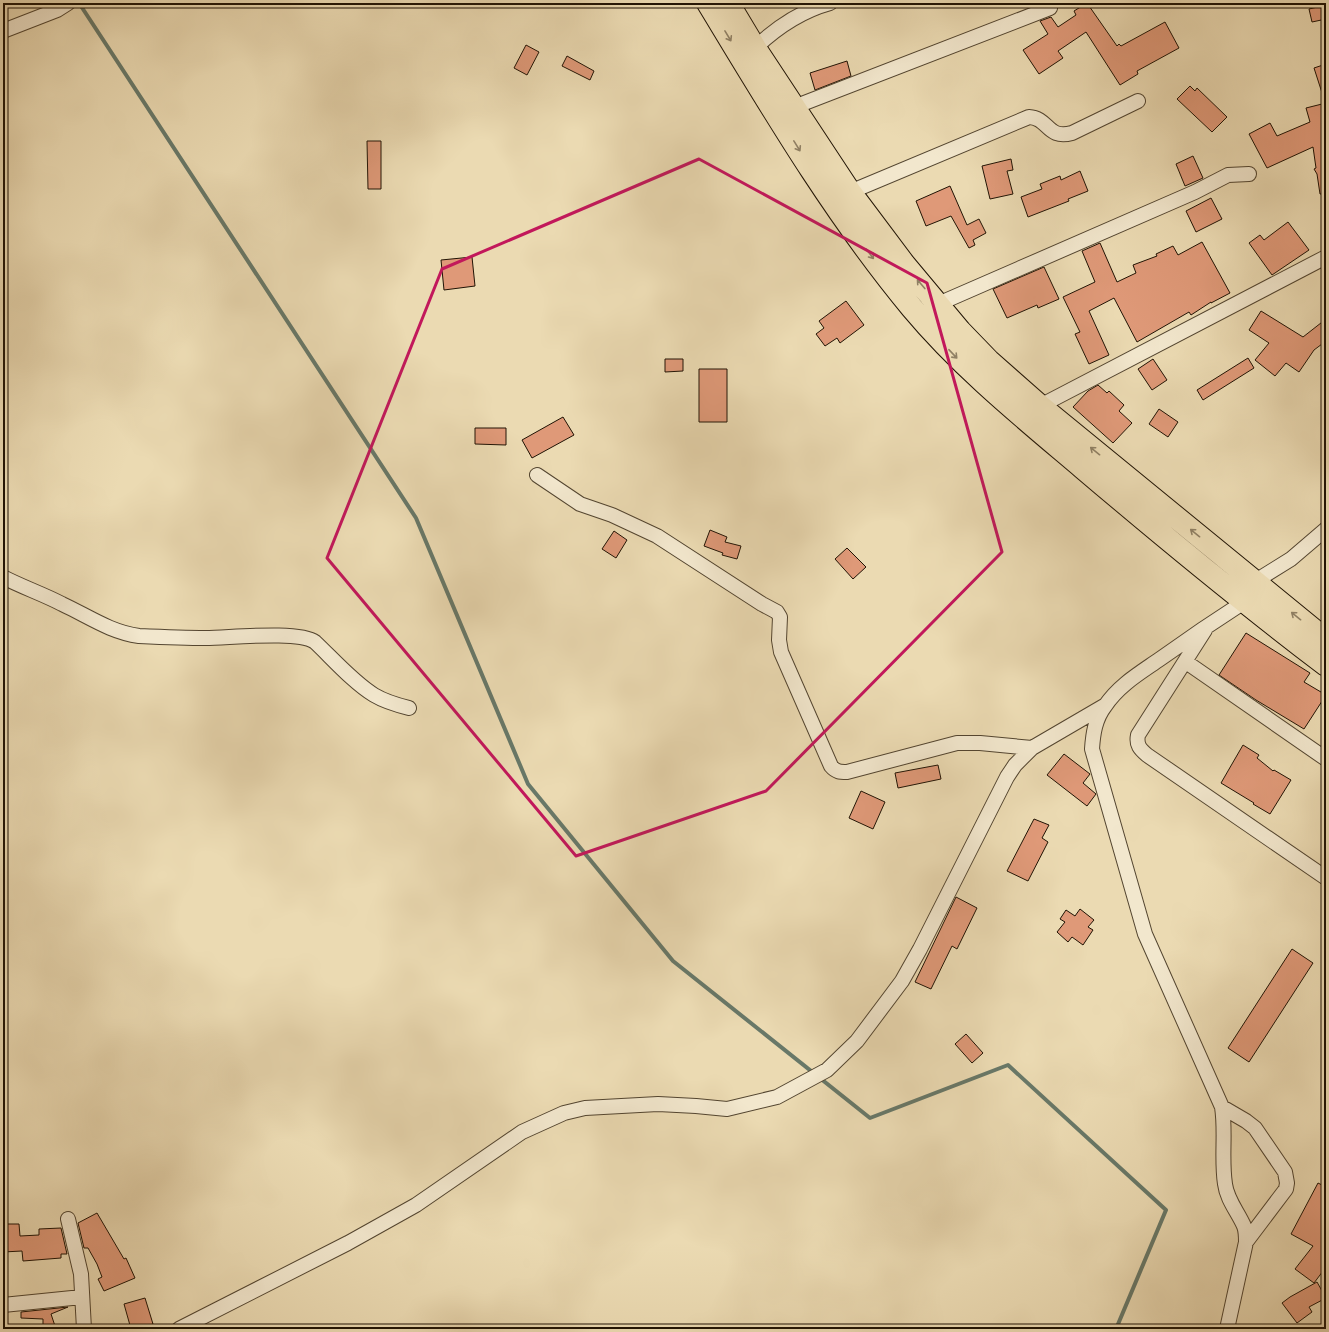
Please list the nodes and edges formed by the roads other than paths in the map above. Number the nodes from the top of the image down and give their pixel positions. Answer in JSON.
{"nodes":[{"id":1,"x":708,"y":3,"type":"edge"},
{"id":2,"x":728,"y":3,"type":"edge"},
{"id":3,"x":830,"y":3,"type":"edge"},
{"id":4,"x":62,"y":7,"type":"edge"},
{"id":5,"x":1050,"y":8,"type":"dead end"},
{"id":6,"x":4,"y":29,"type":"edge"},
{"id":7,"x":755,"y":48,"type":"junction"},
{"id":8,"x":1138,"y":101,"type":"dead end"},
{"id":9,"x":794,"y":107,"type":"junction"},
{"id":10,"x":1249,"y":174,"type":"dead end"},
{"id":11,"x":848,"y":201,"type":"junction"},
{"id":12,"x":1326,"y":257,"type":"edge"},
{"id":13,"x":938,"y":304,"type":"junction"},
{"id":14,"x":1040,"y":406,"type":"junction"},
{"id":15,"x":537,"y":475,"type":"dead end"},
{"id":16,"x":1326,"y":529,"type":"edge"},
{"id":17,"x":3,"y":577,"type":"edge"},
{"id":18,"x":1257,"y":585,"type":"junction"},
{"id":19,"x":1245,"y":603,"type":"junction"},
{"id":20,"x":1208,"y":625,"type":"junction"},
{"id":21,"x":1326,"y":640,"type":"edge"},
{"id":22,"x":1186,"y":662,"type":"junction"},
{"id":23,"x":1326,"y":666,"type":"edge"},
{"id":24,"x":1104,"y":706,"type":"junction"},
{"id":25,"x":409,"y":708,"type":"dead end"},
{"id":26,"x":1032,"y":748,"type":"junction"},
{"id":27,"x":1326,"y":759,"type":"edge"},
{"id":28,"x":1326,"y":878,"type":"edge"},
{"id":29,"x":1222,"y":1107,"type":"junction"},
{"id":30,"x":68,"y":1219,"type":"dead end"},
{"id":31,"x":1246,"y":1242,"type":"junction"},
{"id":32,"x":82,"y":1297,"type":"junction"},
{"id":33,"x":3,"y":1305,"type":"edge"},
{"id":34,"x":84,"y":1329,"type":"edge"},
{"id":35,"x":179,"y":1329,"type":"edge"},
{"id":36,"x":1226,"y":1329,"type":"edge"}],
"edges":[{"from":1,"to":11,"type":"main road","one_way":true},
{"from":2,"to":7,"type":"main road"},
{"from":3,"to":7,"type":"street"},
{"from":4,"to":6,"type":"street"},
{"from":5,"to":9,"type":"street"},
{"from":7,"to":9,"type":"main road"},
{"from":8,"to":11,"type":"street"},
{"from":9,"to":11,"type":"main road"},
{"from":10,"to":13,"type":"street"},
{"from":13,"to":11,"type":"main road","one_way":true},
{"from":11,"to":19,"type":"main road","one_way":true},
{"from":12,"to":14,"type":"street"},
{"from":13,"to":14,"type":"main road"},
{"from":18,"to":14,"type":"main road","one_way":true},
{"from":15,"to":26,"type":"street"},
{"from":16,"to":18,"type":"street"},
{"from":17,"to":25,"type":"street"},
{"from":18,"to":19,"type":"main road"},
{"from":18,"to":19,"type":"main road"},
{"from":21,"to":18,"type":"main road","one_way":true},
{"from":19,"to":20,"type":"street"},
{"from":19,"to":23,"type":"main road"},
{"from":20,"to":22,"type":"street"},
{"from":20,"to":24,"type":"street"},
{"from":22,"to":27,"type":"street"},
{"from":22,"to":28,"type":"street"},
{"from":24,"to":26,"type":"street"},
{"from":24,"to":29,"type":"street"},
{"from":26,"to":35,"type":"street"},
{"from":29,"to":31,"type":"street"},
{"from":29,"to":31,"type":"street"},
{"from":30,"to":32,"type":"street"},
{"from":31,"to":36,"type":"street"},
{"from":32,"to":33,"type":"street"},
{"from":32,"to":34,"type":"street"}]}
